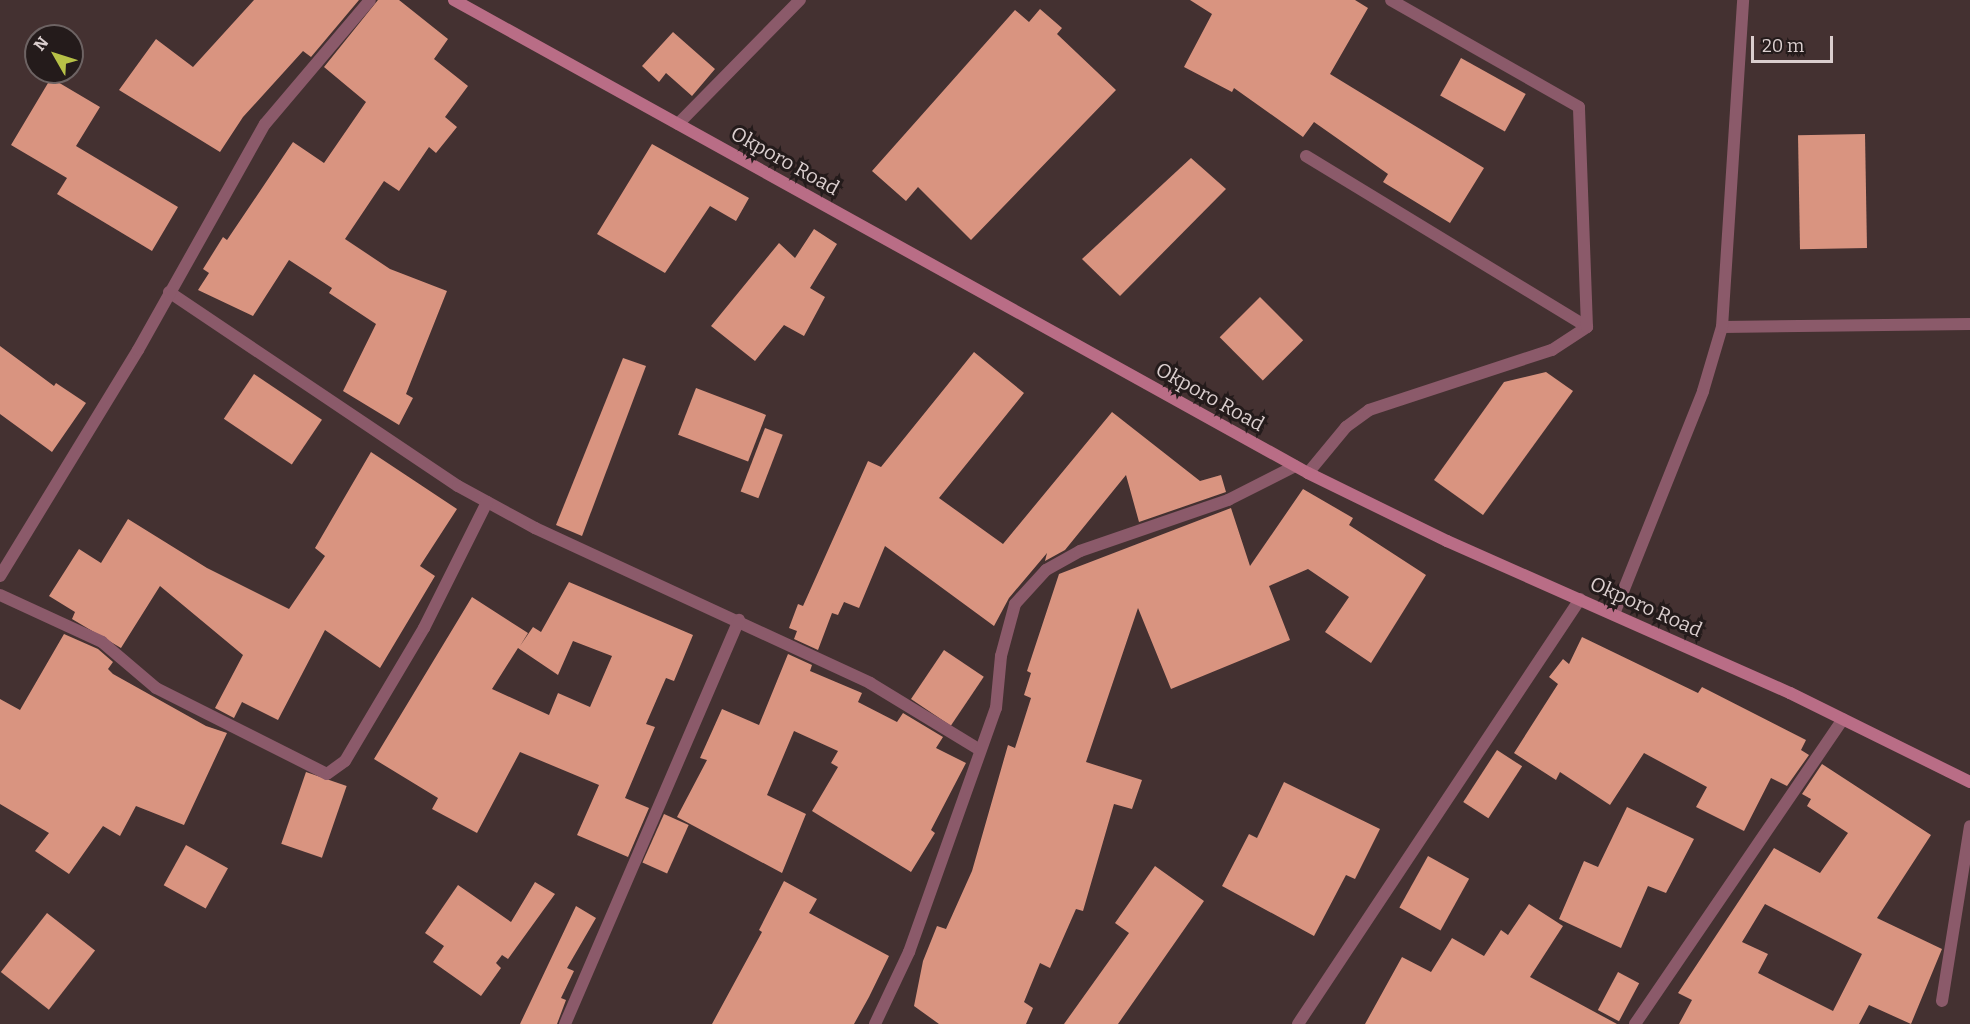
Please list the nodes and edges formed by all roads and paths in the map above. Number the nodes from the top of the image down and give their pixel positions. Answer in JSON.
{"nodes":[{"id":1,"x":370,"y":0,"type":"edge"},
{"id":2,"x":454,"y":0,"type":"edge"},
{"id":3,"x":800,"y":0,"type":"edge"},
{"id":4,"x":1391,"y":0,"type":"edge"},
{"id":5,"x":1743,"y":0,"type":"edge"},
{"id":6,"x":678,"y":124,"type":"junction"},
{"id":7,"x":1306,"y":156,"type":"dead end"},
{"id":8,"x":169,"y":292,"type":"junction"},
{"id":9,"x":1970,"y":324,"type":"edge"},
{"id":10,"x":1587,"y":327,"type":"junction"},
{"id":11,"x":1722,"y":327,"type":"junction"},
{"id":12,"x":1295,"y":465,"type":"junction"},
{"id":13,"x":1308,"y":472,"type":"junction"},
{"id":14,"x":487,"y":502,"type":"junction"},
{"id":15,"x":0,"y":576,"type":"edge"},
{"id":16,"x":0,"y":595,"type":"edge"},
{"id":17,"x":1580,"y":599,"type":"junction"},
{"id":18,"x":1614,"y":614,"type":"junction"},
{"id":19,"x":739,"y":620,"type":"junction"},
{"id":20,"x":1843,"y":719,"type":"junction"},
{"id":21,"x":980,"y":750,"type":"junction"},
{"id":22,"x":1970,"y":782,"type":"edge"},
{"id":23,"x":1970,"y":826,"type":"edge"},
{"id":24,"x":1942,"y":1001,"type":"dead end"},
{"id":25,"x":565,"y":1024,"type":"edge"},
{"id":26,"x":875,"y":1024,"type":"edge"},
{"id":27,"x":1298,"y":1024,"type":"edge"},
{"id":28,"x":1635,"y":1024,"type":"edge"}],
"edges":[{"from":1,"to":8,"type":"street"},
{"from":2,"to":6,"type":"main road","name":"Okporo Road"},
{"from":3,"to":6,"type":"street"},
{"from":4,"to":10,"type":"street"},
{"from":5,"to":11,"type":"street"},
{"from":6,"to":12,"type":"main road","name":"Okporo Road"},
{"from":7,"to":10,"type":"street"},
{"from":8,"to":14,"type":"street"},
{"from":8,"to":15,"type":"street"},
{"from":9,"to":11,"type":"street"},
{"from":10,"to":13,"type":"street"},
{"from":11,"to":18,"type":"street"},
{"from":12,"to":13,"type":"main road","name":"Okporo Road"},
{"from":12,"to":21,"type":"street"},
{"from":13,"to":17,"type":"main road","name":"Okporo Road"},
{"from":14,"to":16,"type":"street"},
{"from":14,"to":19,"type":"street"},
{"from":17,"to":18,"type":"main road","name":"Okporo Road"},
{"from":17,"to":27,"type":"street"},
{"from":18,"to":20,"type":"main road","name":"Okporo Road"},
{"from":19,"to":21,"type":"street"},
{"from":19,"to":25,"type":"street"},
{"from":20,"to":22,"type":"main road","name":"Okporo Road"},
{"from":20,"to":28,"type":"street"},
{"from":21,"to":26,"type":"street"},
{"from":23,"to":24,"type":"street"}]}
